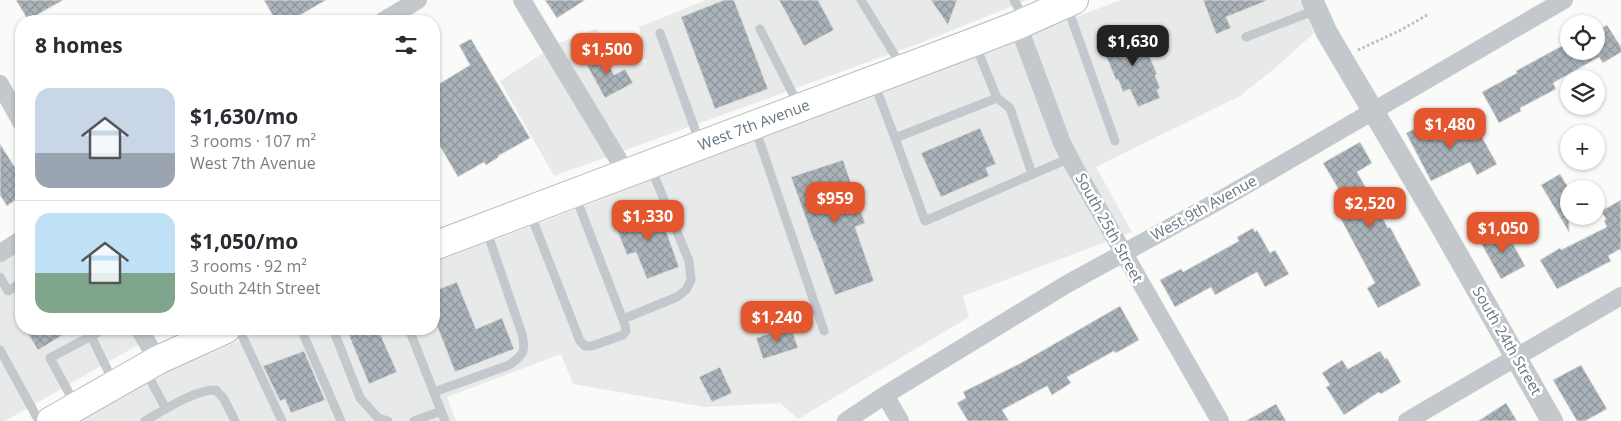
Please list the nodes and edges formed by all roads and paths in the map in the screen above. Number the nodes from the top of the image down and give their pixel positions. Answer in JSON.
{"nodes":[{"id":1,"x":418,"y":0,"type":"edge"},
{"id":2,"x":522,"y":0,"type":"edge"},
{"id":3,"x":861,"y":0,"type":"edge"},
{"id":4,"x":1564,"y":0,"type":"edge"},
{"id":5,"x":1070,"y":2,"type":"edge"},
{"id":6,"x":1314,"y":5,"type":"edge"},
{"id":7,"x":1429,"y":14,"type":"dead end"},
{"id":8,"x":393,"y":15,"type":"edge"},
{"id":9,"x":1019,"y":16,"type":"edge"},
{"id":10,"x":760,"y":29,"type":"dead end"},
{"id":11,"x":660,"y":33,"type":"dead end"},
{"id":12,"x":1246,"y":37,"type":"dead end"},
{"id":13,"x":974,"y":42,"type":"junction"},
{"id":14,"x":1342,"y":58,"type":"junction"},
{"id":15,"x":903,"y":69,"type":"junction"},
{"id":16,"x":873,"y":81,"type":"junction"},
{"id":17,"x":0,"y":84,"type":"edge"},
{"id":18,"x":997,"y":98,"type":"junction"},
{"id":19,"x":800,"y":108,"type":"junction"},
{"id":20,"x":15,"y":111,"type":"edge"},
{"id":21,"x":1373,"y":111,"type":"junction"},
{"id":22,"x":754,"y":126,"type":"junction"},
{"id":23,"x":895,"y":138,"type":"junction"},
{"id":24,"x":1115,"y":141,"type":"dead end"},
{"id":25,"x":701,"y":146,"type":"junction"},
{"id":26,"x":1070,"y":158,"type":"junction"},
{"id":27,"x":638,"y":170,"type":"junction"},
{"id":28,"x":1032,"y":174,"type":"junction"},
{"id":29,"x":574,"y":194,"type":"junction"},
{"id":30,"x":529,"y":210,"type":"junction"},
{"id":31,"x":485,"y":227,"type":"junction"},
{"id":32,"x":15,"y":243,"type":"edge"},
{"id":33,"x":440,"y":244,"type":"edge"},
{"id":34,"x":0,"y":252,"type":"edge"},
{"id":35,"x":1123,"y":254,"type":"junction"},
{"id":36,"x":0,"y":277,"type":"edge"},
{"id":37,"x":15,"y":287,"type":"edge"},
{"id":38,"x":1621,"y":296,"type":"edge"},
{"id":39,"x":623,"y":319,"type":"junction"},
{"id":40,"x":824,"y":332,"type":"dead end"},
{"id":41,"x":141,"y":335,"type":"edge"},
{"id":42,"x":213,"y":335,"type":"edge"},
{"id":43,"x":242,"y":335,"type":"edge"},
{"id":44,"x":304,"y":335,"type":"edge"},
{"id":45,"x":335,"y":335,"type":"edge"},
{"id":46,"x":411,"y":335,"type":"edge"},
{"id":47,"x":91,"y":336,"type":"joint"},
{"id":48,"x":0,"y":350,"type":"edge"},
{"id":49,"x":1516,"y":357,"type":"junction"},
{"id":50,"x":151,"y":364,"type":"junction"},
{"id":51,"x":114,"y":385,"type":"junction"},
{"id":52,"x":434,"y":392,"type":"junction"},
{"id":53,"x":885,"y":395,"type":"junction"},
{"id":54,"x":77,"y":406,"type":"junction"},
{"id":55,"x":166,"y":409,"type":"junction"},
{"id":56,"x":441,"y":411,"type":"junction"},
{"id":57,"x":39,"y":421,"type":"edge"},
{"id":58,"x":51,"y":421,"type":"edge"},
{"id":59,"x":145,"y":421,"type":"edge"},
{"id":60,"x":236,"y":421,"type":"edge"},
{"id":61,"x":282,"y":421,"type":"edge"},
{"id":62,"x":341,"y":421,"type":"edge"},
{"id":63,"x":388,"y":421,"type":"edge"},
{"id":64,"x":414,"y":421,"type":"edge"},
{"id":65,"x":445,"y":421,"type":"edge"},
{"id":66,"x":846,"y":421,"type":"edge"},
{"id":67,"x":900,"y":421,"type":"edge"},
{"id":68,"x":1220,"y":421,"type":"edge"},
{"id":69,"x":1407,"y":421,"type":"edge"},
{"id":70,"x":1552,"y":421,"type":"edge"}],
"edges":[{"from":1,"to":8,"type":"street"},
{"from":2,"to":27,"type":"street"},
{"from":3,"to":15,"type":"lane"},
{"from":4,"to":21,"type":"street","name":"West 9th Avenue"},
{"from":5,"to":9,"type":"main road","name":"West 7th Avenue"},
{"from":5,"to":24,"type":"lane"},
{"from":6,"to":12,"type":"lane"},
{"from":6,"to":14,"type":"street","name":"South 24th Street"},
{"from":7,"to":14,"type":"path"},
{"from":9,"to":13,"type":"main road","name":"West 7th Avenue"},
{"from":9,"to":26,"type":"street","name":"South 25th Street"},
{"from":10,"to":19,"type":"lane"},
{"from":11,"to":25,"type":"lane"},
{"from":13,"to":15,"type":"main road","name":"West 7th Avenue"},
{"from":13,"to":18,"type":"lane"},
{"from":14,"to":21,"type":"street","name":"South 24th Street"},
{"from":15,"to":16,"type":"main road","name":"West 7th Avenue"},
{"from":16,"to":19,"type":"main road","name":"West 7th Avenue"},
{"from":16,"to":23,"type":"lane"},
{"from":17,"to":20,"type":"street"},
{"from":18,"to":23,"type":"lane"},
{"from":18,"to":28,"type":"lane"},
{"from":19,"to":22,"type":"main road","name":"West 7th Avenue"},
{"from":21,"to":35,"type":"street","name":"West 9th Avenue"},
{"from":21,"to":49,"type":"street","name":"South 24th Street"},
{"from":22,"to":25,"type":"main road","name":"West 7th Avenue"},
{"from":22,"to":40,"type":"lane"},
{"from":23,"to":28,"type":"lane"},
{"from":25,"to":27,"type":"main road","name":"West 7th Avenue"},
{"from":26,"to":28,"type":"lane"},
{"from":26,"to":35,"type":"street","name":"South 25th Street"},
{"from":27,"to":29,"type":"main road","name":"West 7th Avenue"},
{"from":27,"to":39,"type":"lane"},
{"from":29,"to":30,"type":"main road","name":"West 7th Avenue"},
{"from":29,"to":39,"type":"lane"},
{"from":30,"to":31,"type":"main road","name":"West 7th Avenue"},
{"from":30,"to":39,"type":"lane"},
{"from":31,"to":33,"type":"main road","name":"West 7th Avenue"},
{"from":31,"to":52,"type":"lane"},
{"from":32,"to":34,"type":"street"},
{"from":35,"to":53,"type":"street","name":"West 9th Avenue"},
{"from":35,"to":68,"type":"street","name":"South 25th Street"},
{"from":36,"to":37,"type":"lane"},
{"from":38,"to":49,"type":"street"},
{"from":41,"to":50,"type":"street"},
{"from":42,"to":50,"type":"main road"},
{"from":43,"to":61,"type":"lane"},
{"from":44,"to":62,"type":"lane"},
{"from":45,"to":63,"type":"lane"},
{"from":46,"to":52,"type":"lane"},
{"from":47,"to":51,"type":"lane"},
{"from":47,"to":54,"type":"lane"},
{"from":48,"to":57,"type":"lane"},
{"from":49,"to":69,"type":"street"},
{"from":49,"to":70,"type":"street","name":"South 24th Street"},
{"from":50,"to":51,"type":"main road"},
{"from":50,"to":55,"type":"lane"},
{"from":51,"to":54,"type":"main road"},
{"from":52,"to":56,"type":"lane"},
{"from":53,"to":66,"type":"street","name":"West 9th Avenue"},
{"from":53,"to":67,"type":"street"},
{"from":54,"to":58,"type":"main road"},
{"from":55,"to":59,"type":"lane"},
{"from":55,"to":60,"type":"lane"},
{"from":56,"to":64,"type":"lane"},
{"from":56,"to":65,"type":"lane"}]}
